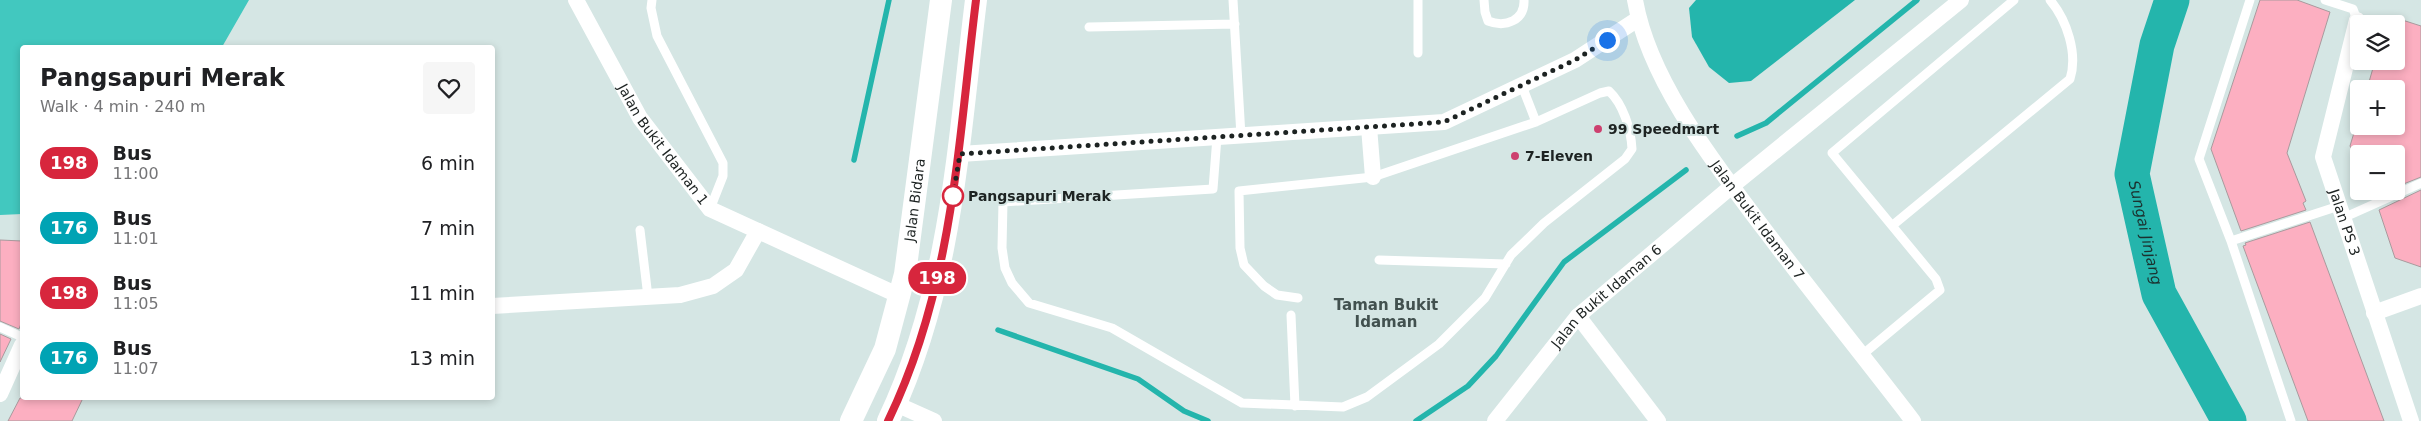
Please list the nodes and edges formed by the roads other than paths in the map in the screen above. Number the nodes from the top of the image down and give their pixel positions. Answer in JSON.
{"nodes":[{"id":1,"x":576,"y":0,"type":"edge"},
{"id":2,"x":652,"y":0,"type":"edge"},
{"id":3,"x":941,"y":0,"type":"edge"},
{"id":4,"x":976,"y":0,"type":"edge"},
{"id":5,"x":1233,"y":0,"type":"edge"},
{"id":6,"x":1418,"y":0,"type":"edge"},
{"id":7,"x":1484,"y":0,"type":"edge"},
{"id":8,"x":1524,"y":0,"type":"edge"},
{"id":9,"x":1635,"y":0,"type":"edge"},
{"id":10,"x":1961,"y":0,"type":"edge"},
{"id":11,"x":2014,"y":0,"type":"edge"},
{"id":12,"x":2050,"y":0,"type":"edge"},
{"id":13,"x":2250,"y":0,"type":"edge"},
{"id":14,"x":2325,"y":0,"type":"edge"},
{"id":15,"x":2355,"y":15,"type":"edge"},
{"id":16,"x":1638,"y":18,"type":"junction"},
{"id":17,"x":1236,"y":24,"type":"junction"},
{"id":18,"x":1089,"y":27,"type":"dead end"},
{"id":19,"x":2350,"y":48,"type":"edge"},
{"id":20,"x":1418,"y":53,"type":"dead end"},
{"id":21,"x":1522,"y":86,"type":"junction"},
{"id":22,"x":1536,"y":122,"type":"junction"},
{"id":23,"x":1369,"y":127,"type":"junction"},
{"id":24,"x":1241,"y":136,"type":"junction"},
{"id":25,"x":1217,"y":137,"type":"junction"},
{"id":26,"x":960,"y":154,"type":"junction"},
{"id":27,"x":1373,"y":177,"type":"junction"},
{"id":28,"x":2421,"y":183,"type":"edge"},
{"id":29,"x":1732,"y":186,"type":"junction"},
{"id":30,"x":710,"y":209,"type":"junction"},
{"id":31,"x":2341,"y":212,"type":"junction"},
{"id":32,"x":1893,"y":225,"type":"junction"},
{"id":33,"x":640,"y":230,"type":"dead end"},
{"id":34,"x":758,"y":231,"type":"junction"},
{"id":35,"x":2231,"y":241,"type":"junction"},
{"id":36,"x":1379,"y":260,"type":"dead end"},
{"id":37,"x":1506,"y":264,"type":"junction"},
{"id":38,"x":900,"y":296,"type":"junction"},
{"id":39,"x":2421,"y":296,"type":"edge"},
{"id":40,"x":648,"y":297,"type":"junction"},
{"id":41,"x":1298,"y":298,"type":"dead end"},
{"id":42,"x":495,"y":306,"type":"edge"},
{"id":43,"x":2374,"y":313,"type":"junction"},
{"id":44,"x":1291,"y":315,"type":"dead end"},
{"id":45,"x":1578,"y":316,"type":"junction"},
{"id":46,"x":0,"y":327,"type":"edge"},
{"id":47,"x":20,"y":336,"type":"edge"},
{"id":48,"x":20,"y":349,"type":"edge"},
{"id":49,"x":1862,"y":354,"type":"junction"},
{"id":50,"x":0,"y":394,"type":"edge"},
{"id":51,"x":1295,"y":406,"type":"junction"},
{"id":52,"x":892,"y":413,"type":"edge"},
{"id":53,"x":852,"y":421,"type":"edge"},
{"id":54,"x":934,"y":421,"type":"edge"},
{"id":55,"x":1494,"y":421,"type":"edge"},
{"id":56,"x":1658,"y":421,"type":"edge"},
{"id":57,"x":1913,"y":421,"type":"edge"},
{"id":58,"x":2291,"y":421,"type":"edge"},
{"id":59,"x":2411,"y":421,"type":"edge"}],
"edges":[{"from":1,"to":30,"type":"street","name":"Jalan Bukit Idaman 1"},
{"from":2,"to":30,"type":"lane"},
{"from":3,"to":38,"type":"main road","name":"Jalan Bidara"},
{"from":4,"to":26,"type":"main road"},
{"from":5,"to":17,"type":"lane"},
{"from":6,"to":20,"type":"lane"},
{"from":7,"to":8,"type":"lane"},
{"from":9,"to":16,"type":"street","name":"Jalan Bukit Idaman 7"},
{"from":10,"to":29,"type":"street","name":"Jalan Bukit Idaman 6"},
{"from":11,"to":32,"type":"lane"},
{"from":12,"to":32,"type":"lane"},
{"from":13,"to":35,"type":"lane"},
{"from":14,"to":15,"type":"lane"},
{"from":16,"to":21,"type":"street"},
{"from":16,"to":29,"type":"street","name":"Jalan Bukit Idaman 7"},
{"from":17,"to":18,"type":"lane"},
{"from":17,"to":24,"type":"lane"},
{"from":19,"to":31,"type":"street","name":"Jalan PS 3"},
{"from":21,"to":22,"type":"lane"},
{"from":21,"to":23,"type":"street"},
{"from":22,"to":27,"type":"lane"},
{"from":22,"to":37,"type":"lane"},
{"from":23,"to":24,"type":"street"},
{"from":23,"to":27,"type":"street"},
{"from":24,"to":25,"type":"street"},
{"from":25,"to":26,"type":"street"},
{"from":25,"to":51,"type":"lane"},
{"from":26,"to":52,"type":"main road"},
{"from":27,"to":41,"type":"lane"},
{"from":28,"to":31,"type":"lane"},
{"from":29,"to":45,"type":"street","name":"Jalan Bukit Idaman 6"},
{"from":29,"to":49,"type":"street","name":"Jalan Bukit Idaman 7"},
{"from":30,"to":34,"type":"street","name":"Jalan Bukit Idaman 1"},
{"from":31,"to":35,"type":"lane"},
{"from":31,"to":43,"type":"street","name":"Jalan PS 3"},
{"from":32,"to":49,"type":"lane"},
{"from":33,"to":40,"type":"lane"},
{"from":34,"to":38,"type":"street","name":"Jalan Bukit Idaman 1"},
{"from":34,"to":40,"type":"street"},
{"from":35,"to":58,"type":"lane"},
{"from":36,"to":37,"type":"lane"},
{"from":37,"to":51,"type":"lane"},
{"from":38,"to":53,"type":"main road","name":"Jalan Bidara"},
{"from":39,"to":43,"type":"street"},
{"from":40,"to":42,"type":"street"},
{"from":43,"to":59,"type":"street","name":"Jalan PS 3"},
{"from":44,"to":51,"type":"lane"},
{"from":45,"to":55,"type":"street","name":"Jalan Bukit Idaman 6"},
{"from":45,"to":56,"type":"street"},
{"from":46,"to":47,"type":"lane"},
{"from":48,"to":50,"type":"street"},
{"from":49,"to":57,"type":"street","name":"Jalan Bukit Idaman 7"},
{"from":52,"to":54,"type":"street"}]}
